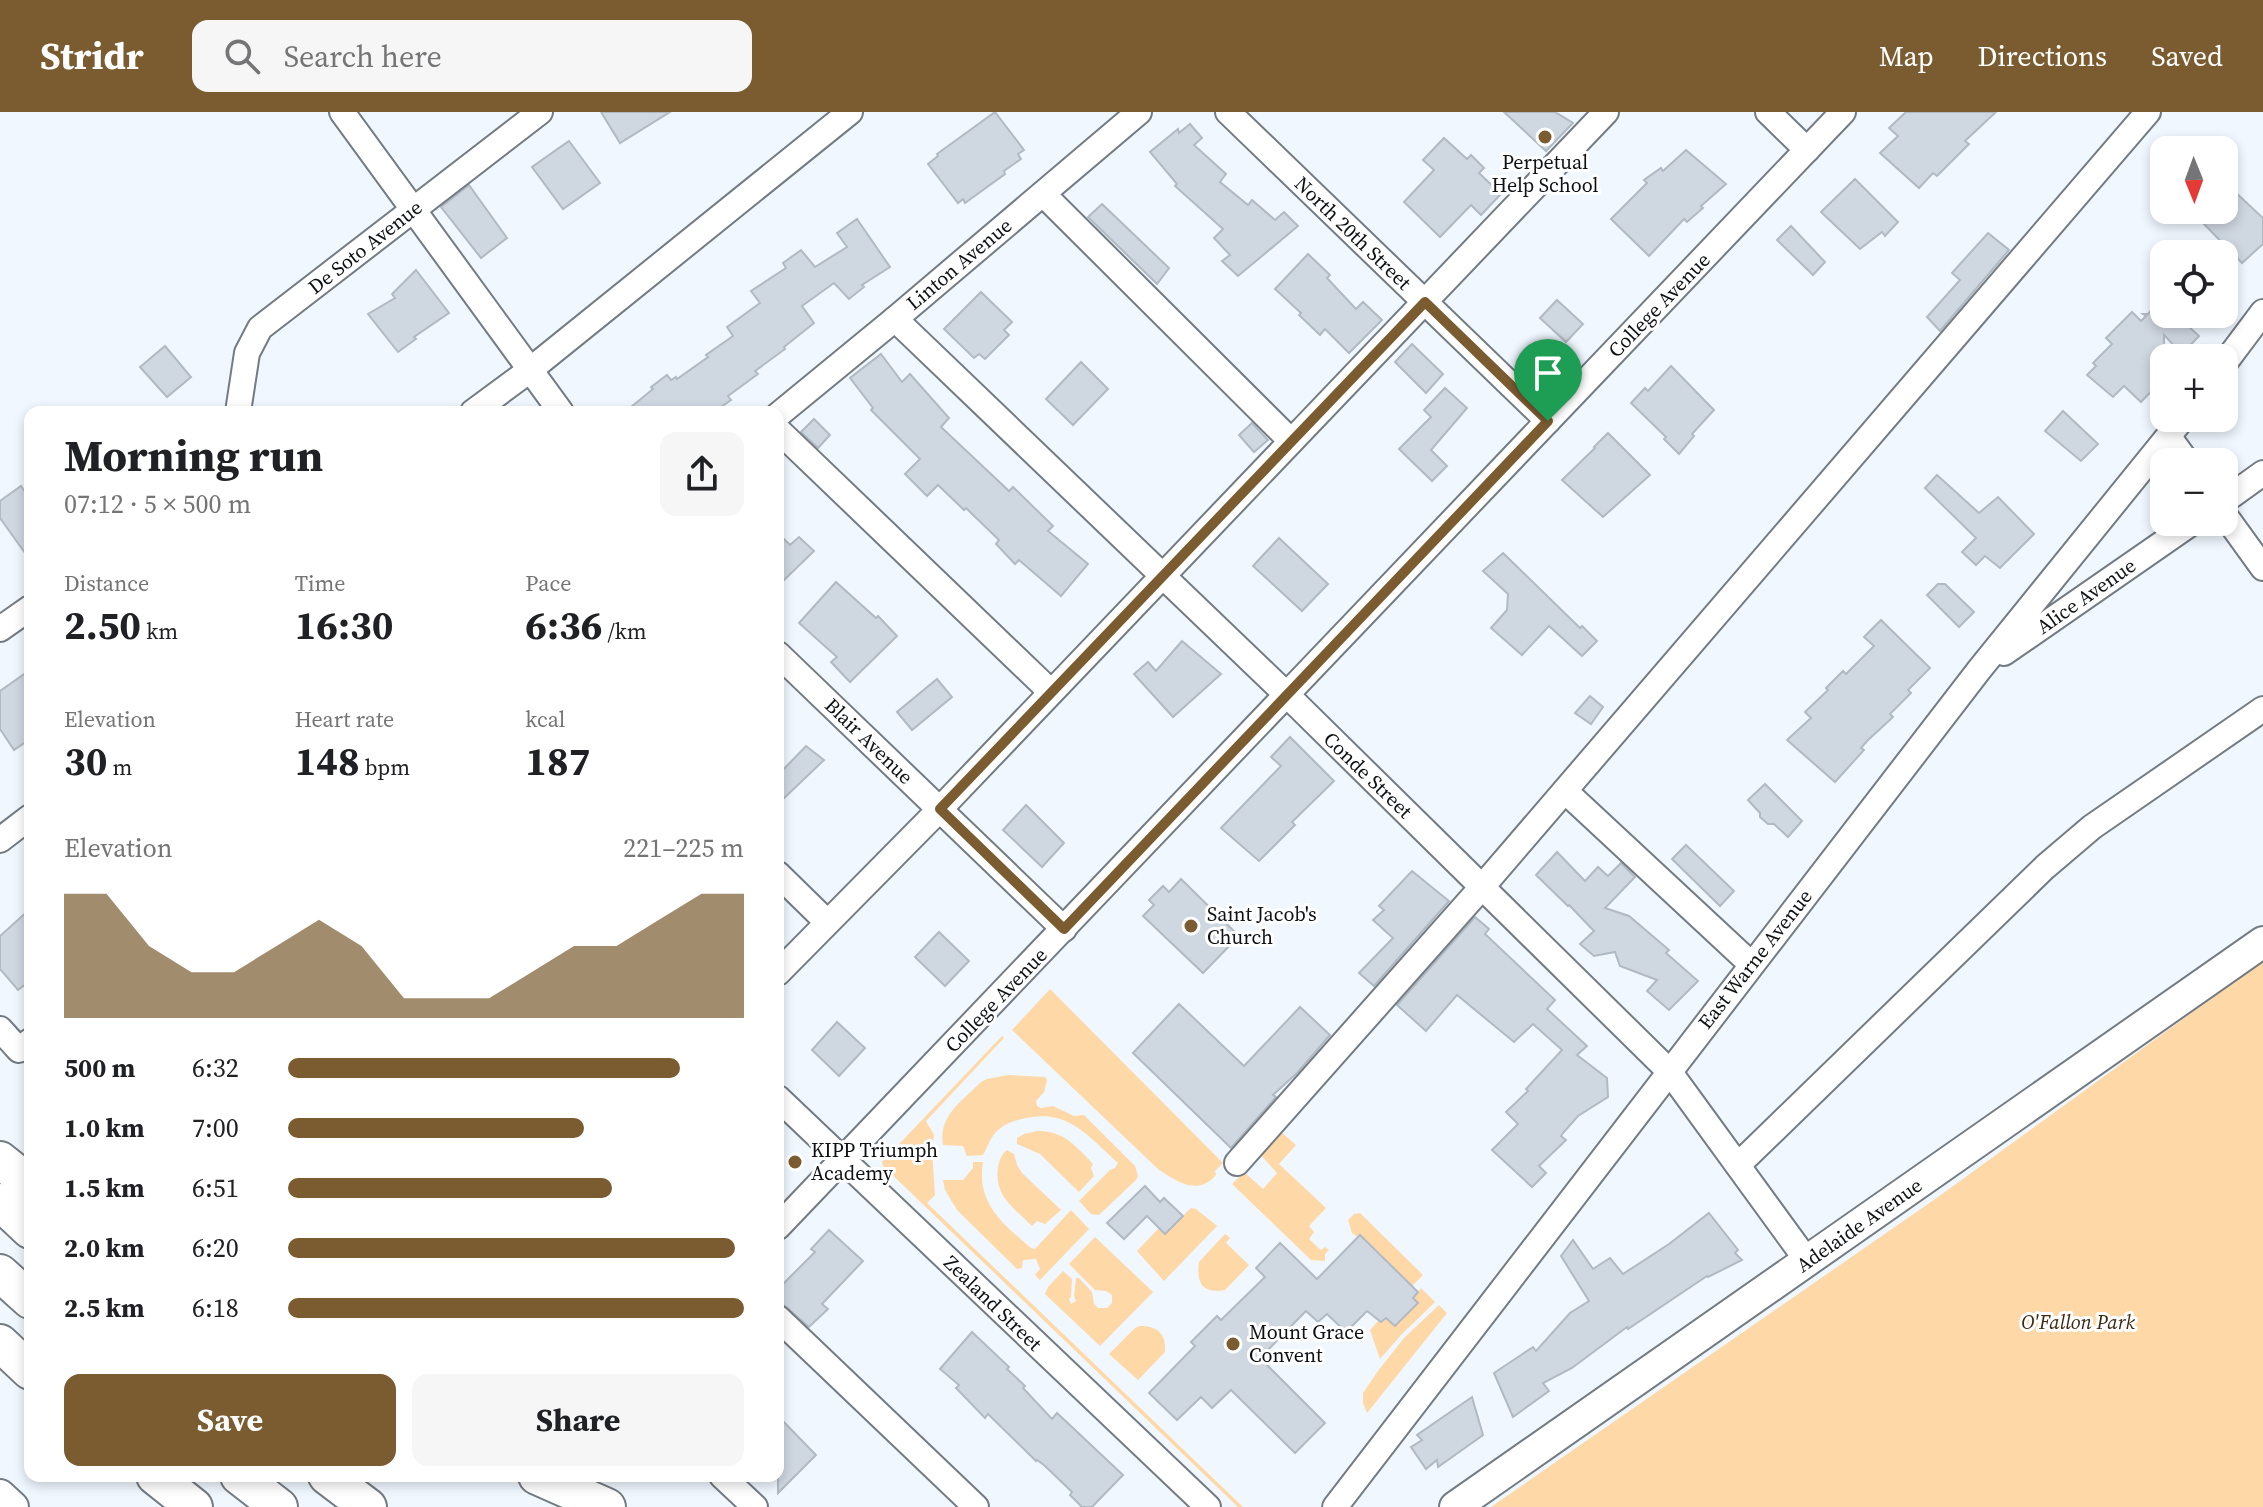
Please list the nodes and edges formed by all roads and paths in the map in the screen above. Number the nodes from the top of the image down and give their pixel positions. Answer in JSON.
{"nodes":[{"id":1,"x":342,"y":112,"type":"edge"},
{"id":2,"x":540,"y":112,"type":"edge"},
{"id":3,"x":850,"y":112,"type":"edge"},
{"id":4,"x":1139,"y":112,"type":"edge"},
{"id":5,"x":1228,"y":112,"type":"edge"},
{"id":6,"x":1606,"y":112,"type":"edge"},
{"id":7,"x":1768,"y":112,"type":"edge"},
{"id":8,"x":1843,"y":112,"type":"edge"},
{"id":9,"x":2148,"y":112,"type":"edge"},
{"id":10,"x":1807,"y":150,"type":"junction"},
{"id":11,"x":1043,"y":194,"type":"junction"},
{"id":12,"x":413,"y":209,"type":"junction"},
{"id":13,"x":1425,"y":302,"type":"junction"},
{"id":14,"x":2263,"y":312,"type":"edge"},
{"id":15,"x":895,"y":319,"type":"junction"},
{"id":16,"x":2238,"y":345,"type":"edge"},
{"id":17,"x":530,"y":370,"type":"junction"},
{"id":18,"x":239,"y":406,"type":"edge"},
{"id":19,"x":481,"y":406,"type":"edge"},
{"id":20,"x":557,"y":406,"type":"edge"},
{"id":21,"x":784,"y":410,"type":"edge"},
{"id":22,"x":1548,"y":421,"type":"junction"},
{"id":23,"x":2172,"y":432,"type":"edge"},
{"id":24,"x":784,"y":436,"type":"edge"},
{"id":25,"x":1291,"y":441,"type":"junction"},
{"id":26,"x":2263,"y":473,"type":"edge"},
{"id":27,"x":2238,"y":491,"type":"edge"},
{"id":28,"x":2238,"y":533,"type":"edge"},
{"id":29,"x":2173,"y":536,"type":"edge"},
{"id":30,"x":2263,"y":568,"type":"edge"},
{"id":31,"x":1162,"y":575,"type":"junction"},
{"id":32,"x":24,"y":612,"type":"edge"},
{"id":33,"x":0,"y":629,"type":"edge"},
{"id":34,"x":784,"y":660,"type":"edge"},
{"id":35,"x":1979,"y":670,"type":"junction"},
{"id":36,"x":1051,"y":692,"type":"junction"},
{"id":37,"x":1287,"y":695,"type":"junction"},
{"id":38,"x":2263,"y":709,"type":"edge"},
{"id":39,"x":1565,"y":791,"type":"junction"},
{"id":40,"x":940,"y":809,"type":"junction"},
{"id":41,"x":24,"y":822,"type":"edge"},
{"id":42,"x":0,"y":840,"type":"edge"},
{"id":43,"x":784,"y":880,"type":"edge"},
{"id":44,"x":1482,"y":887,"type":"junction"},
{"id":45,"x":827,"y":922,"type":"junction"},
{"id":46,"x":1064,"y":929,"type":"junction"},
{"id":47,"x":2263,"y":942,"type":"edge"},
{"id":48,"x":1751,"y":964,"type":"junction"},
{"id":49,"x":784,"y":967,"type":"edge"},
{"id":50,"x":0,"y":1029,"type":"edge"},
{"id":51,"x":24,"y":1045,"type":"edge"},
{"id":52,"x":1669,"y":1071,"type":"junction"},
{"id":53,"x":784,"y":1104,"type":"edge"},
{"id":54,"x":0,"y":1160,"type":"edge"},
{"id":55,"x":842,"y":1160,"type":"junction"},
{"id":56,"x":1237,"y":1163,"type":"dead end"},
{"id":57,"x":1738,"y":1165,"type":"junction"},
{"id":58,"x":24,"y":1179,"type":"edge"},
{"id":59,"x":0,"y":1202,"type":"edge"},
{"id":60,"x":784,"y":1221,"type":"edge"},
{"id":61,"x":24,"y":1224,"type":"edge"},
{"id":62,"x":1808,"y":1262,"type":"junction"},
{"id":63,"x":0,"y":1273,"type":"edge"},
{"id":64,"x":24,"y":1295,"type":"edge"},
{"id":65,"x":784,"y":1324,"type":"edge"},
{"id":66,"x":0,"y":1343,"type":"edge"},
{"id":67,"x":24,"y":1365,"type":"edge"},
{"id":68,"x":132,"y":1482,"type":"edge"},
{"id":69,"x":163,"y":1482,"type":"edge"},
{"id":70,"x":247,"y":1482,"type":"edge"},
{"id":71,"x":335,"y":1482,"type":"edge"},
{"id":72,"x":551,"y":1482,"type":"edge"},
{"id":73,"x":728,"y":1482,"type":"edge"},
{"id":74,"x":0,"y":1495,"type":"edge"},
{"id":75,"x":13,"y":1507,"type":"edge"},
{"id":76,"x":154,"y":1507,"type":"edge"},
{"id":77,"x":194,"y":1507,"type":"edge"},
{"id":78,"x":279,"y":1507,"type":"edge"},
{"id":79,"x":368,"y":1507,"type":"edge"},
{"id":80,"x":607,"y":1507,"type":"edge"},
{"id":81,"x":755,"y":1507,"type":"edge"},
{"id":82,"x":976,"y":1507,"type":"edge"},
{"id":83,"x":1208,"y":1507,"type":"edge"},
{"id":84,"x":1335,"y":1507,"type":"edge"},
{"id":85,"x":1455,"y":1507,"type":"edge"}],
"edges":[{"from":1,"to":12,"type":"street"},
{"from":2,"to":12,"type":"street","name":"De Soto Avenue"},
{"from":3,"to":17,"type":"street"},
{"from":4,"to":11,"type":"street","name":"Linton Avenue"},
{"from":5,"to":13,"type":"street","name":"North 20th Street"},
{"from":6,"to":13,"type":"street"},
{"from":7,"to":10,"type":"street"},
{"from":8,"to":10,"type":"street","name":"College Avenue"},
{"from":9,"to":39,"type":"street"},
{"from":10,"to":22,"type":"street","name":"College Avenue"},
{"from":11,"to":15,"type":"street","name":"Linton Avenue"},
{"from":11,"to":25,"type":"street"},
{"from":12,"to":17,"type":"street"},
{"from":12,"to":18,"type":"street","name":"De Soto Avenue"},
{"from":13,"to":22,"type":"street","name":"North 20th Street"},
{"from":13,"to":25,"type":"street"},
{"from":14,"to":16,"type":"street"},
{"from":15,"to":21,"type":"street","name":"Linton Avenue"},
{"from":15,"to":31,"type":"street","name":"Conde Street"},
{"from":17,"to":19,"type":"street"},
{"from":17,"to":20,"type":"street"},
{"from":22,"to":37,"type":"street","name":"College Avenue"},
{"from":23,"to":35,"type":"street","name":"East Warne Avenue"},
{"from":24,"to":36,"type":"street"},
{"from":25,"to":31,"type":"street"},
{"from":26,"to":27,"type":"street"},
{"from":28,"to":30,"type":"street"},
{"from":29,"to":35,"type":"street","name":"Alice Avenue"},
{"from":31,"to":36,"type":"street"},
{"from":31,"to":37,"type":"street","name":"Conde Street"},
{"from":32,"to":33,"type":"street"},
{"from":34,"to":40,"type":"street","name":"Blair Avenue"},
{"from":35,"to":48,"type":"street","name":"East Warne Avenue"},
{"from":36,"to":40,"type":"street"},
{"from":37,"to":44,"type":"street","name":"Conde Street"},
{"from":37,"to":46,"type":"street","name":"College Avenue"},
{"from":38,"to":57,"type":"street"},
{"from":39,"to":44,"type":"street"},
{"from":39,"to":48,"type":"street"},
{"from":40,"to":45,"type":"street"},
{"from":40,"to":46,"type":"street","name":"Blair Avenue"},
{"from":41,"to":42,"type":"street"},
{"from":43,"to":45,"type":"street"},
{"from":44,"to":52,"type":"street","name":"Conde Street"},
{"from":44,"to":56,"type":"street"},
{"from":45,"to":49,"type":"street"},
{"from":46,"to":55,"type":"street","name":"College Avenue"},
{"from":47,"to":62,"type":"main road","name":"Adelaide Avenue"},
{"from":48,"to":52,"type":"street","name":"East Warne Avenue"},
{"from":50,"to":51,"type":"street"},
{"from":52,"to":57,"type":"street","name":"Conde Street"},
{"from":52,"to":84,"type":"street","name":"East Warne Avenue"},
{"from":53,"to":55,"type":"street","name":"Zealand Street"},
{"from":54,"to":58,"type":"highway"},
{"from":55,"to":60,"type":"street","name":"College Avenue"},
{"from":55,"to":83,"type":"street","name":"Zealand Street"},
{"from":57,"to":62,"type":"street","name":"Conde Street"},
{"from":59,"to":61,"type":"highway"},
{"from":62,"to":85,"type":"main road","name":"Adelaide Avenue"},
{"from":63,"to":64,"type":"highway"},
{"from":65,"to":82,"type":"street"},
{"from":66,"to":67,"type":"highway"},
{"from":68,"to":76,"type":"highway"},
{"from":69,"to":77,"type":"highway"},
{"from":70,"to":78,"type":"highway"},
{"from":71,"to":79,"type":"highway"},
{"from":72,"to":80,"type":"highway"},
{"from":73,"to":81,"type":"street"},
{"from":74,"to":75,"type":"main road"}]}
